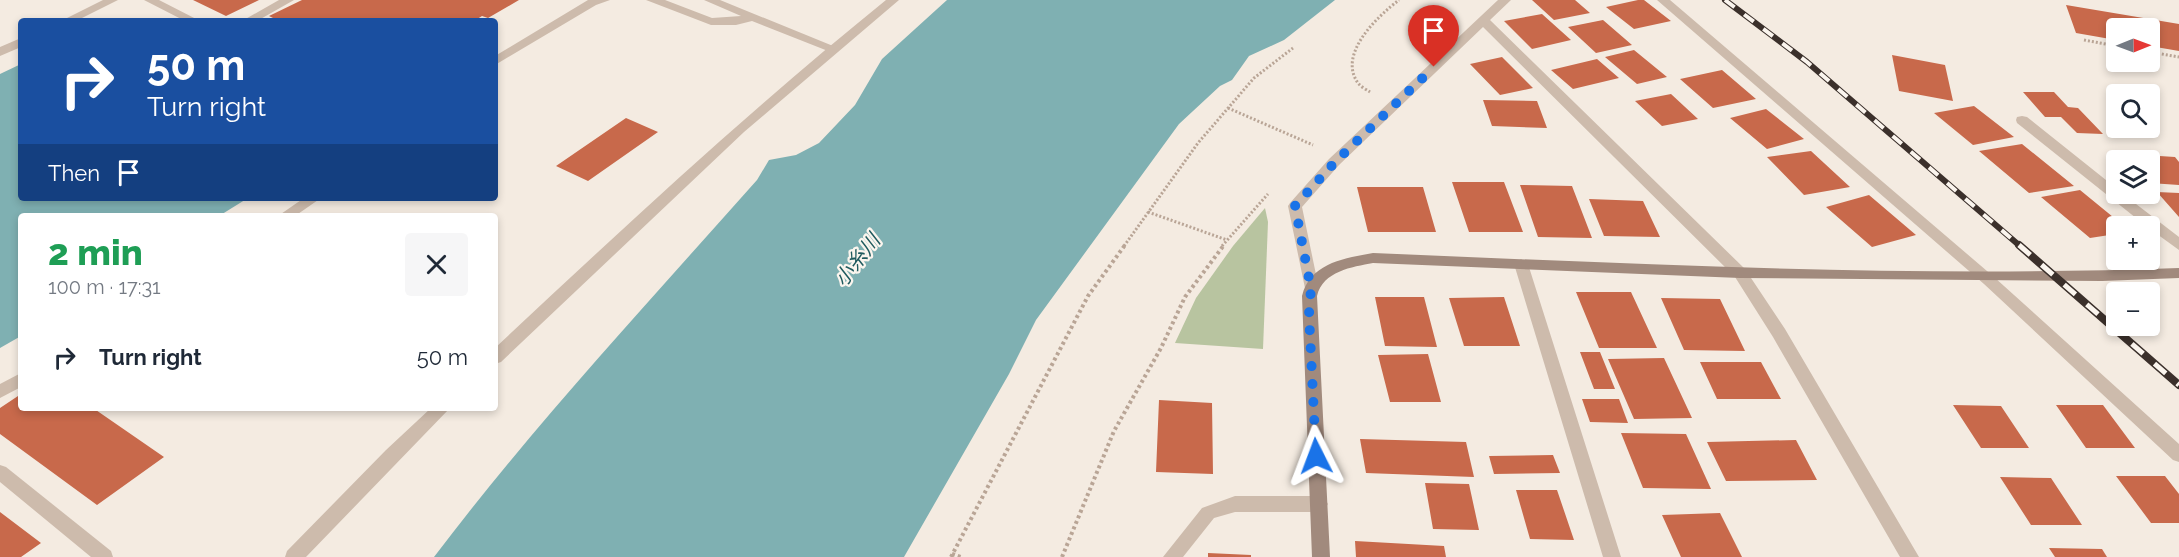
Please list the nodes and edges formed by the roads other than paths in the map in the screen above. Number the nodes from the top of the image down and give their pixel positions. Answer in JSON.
{"nodes":[{"id":1,"x":112,"y":0,"type":"edge"},
{"id":2,"x":150,"y":0,"type":"edge"},
{"id":3,"x":288,"y":0,"type":"edge"},
{"id":4,"x":604,"y":0,"type":"edge"},
{"id":5,"x":652,"y":0,"type":"edge"},
{"id":6,"x":710,"y":0,"type":"edge"},
{"id":7,"x":893,"y":0,"type":"edge"},
{"id":8,"x":1505,"y":0,"type":"edge"},
{"id":9,"x":1663,"y":0,"type":"edge"},
{"id":10,"x":753,"y":17,"type":"junction"},
{"id":11,"x":73,"y":18,"type":"edge"},
{"id":12,"x":188,"y":18,"type":"edge"},
{"id":13,"x":254,"y":18,"type":"edge"},
{"id":14,"x":1483,"y":20,"type":"junction"},
{"id":15,"x":18,"y":43,"type":"edge"},
{"id":16,"x":832,"y":48,"type":"junction"},
{"id":17,"x":0,"y":52,"type":"edge"},
{"id":18,"x":498,"y":59,"type":"edge"},
{"id":19,"x":2022,"y":120,"type":"dead end"},
{"id":20,"x":309,"y":201,"type":"edge"},
{"id":21,"x":290,"y":213,"type":"edge"},
{"id":22,"x":2179,"y":245,"type":"edge"},
{"id":23,"x":1521,"y":264,"type":"junction"},
{"id":24,"x":1740,"y":273,"type":"junction"},
{"id":25,"x":2179,"y":273,"type":"edge"},
{"id":26,"x":1982,"y":275,"type":"junction"},
{"id":27,"x":1311,"y":289,"type":"junction"},
{"id":28,"x":498,"y":355,"type":"edge"},
{"id":29,"x":18,"y":381,"type":"edge"},
{"id":30,"x":0,"y":392,"type":"edge"},
{"id":31,"x":439,"y":411,"type":"edge"},
{"id":32,"x":2179,"y":455,"type":"edge"},
{"id":33,"x":0,"y":472,"type":"edge"},
{"id":34,"x":1318,"y":504,"type":"junction"},
{"id":35,"x":101,"y":556,"type":"edge"},
{"id":36,"x":294,"y":557,"type":"edge"},
{"id":37,"x":1172,"y":557,"type":"edge"},
{"id":38,"x":1321,"y":557,"type":"edge"},
{"id":39,"x":1612,"y":557,"type":"edge"},
{"id":40,"x":1910,"y":557,"type":"edge"}],
"edges":[{"from":1,"to":11,"type":"street"},
{"from":2,"to":12,"type":"street"},
{"from":3,"to":13,"type":"street"},
{"from":4,"to":18,"type":"street"},
{"from":5,"to":10,"type":"street"},
{"from":6,"to":10,"type":"street"},
{"from":7,"to":16,"type":"street"},
{"from":8,"to":14,"type":"street"},
{"from":9,"to":26,"type":"street"},
{"from":10,"to":16,"type":"street"},
{"from":14,"to":24,"type":"street"},
{"from":14,"to":27,"type":"street"},
{"from":15,"to":17,"type":"street"},
{"from":16,"to":28,"type":"street"},
{"from":19,"to":22,"type":"street"},
{"from":20,"to":21,"type":"street"},
{"from":23,"to":24,"type":"street"},
{"from":23,"to":27,"type":"street"},
{"from":23,"to":39,"type":"street"},
{"from":24,"to":26,"type":"street"},
{"from":24,"to":40,"type":"street"},
{"from":25,"to":26,"type":"street"},
{"from":26,"to":32,"type":"street"},
{"from":27,"to":34,"type":"street"},
{"from":29,"to":30,"type":"street"},
{"from":31,"to":36,"type":"street"},
{"from":33,"to":35,"type":"street"},
{"from":34,"to":37,"type":"street"},
{"from":34,"to":38,"type":"street"}]}
